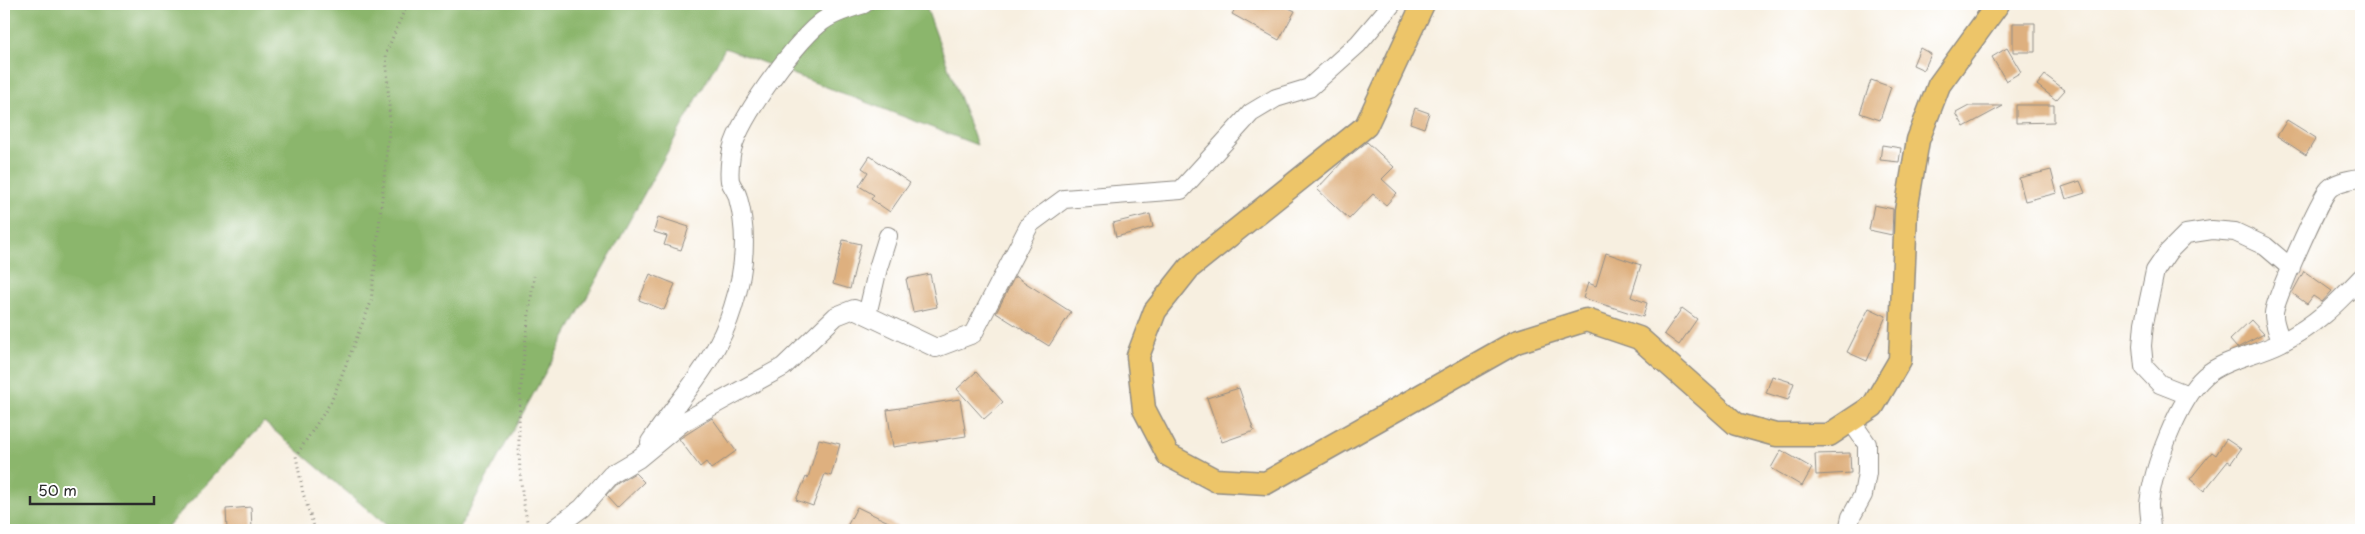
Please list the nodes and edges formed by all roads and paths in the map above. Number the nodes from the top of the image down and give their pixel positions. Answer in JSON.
{"nodes":[{"id":1,"x":407,"y":4,"type":"edge"},
{"id":2,"x":864,"y":4,"type":"edge"},
{"id":3,"x":1392,"y":4,"type":"edge"},
{"id":4,"x":1423,"y":4,"type":"edge"},
{"id":5,"x":1998,"y":4,"type":"edge"},
{"id":6,"x":2361,"y":178,"type":"edge"},
{"id":7,"x":888,"y":236,"type":"dead end"},
{"id":8,"x":2291,"y":268,"type":"junction"},
{"id":9,"x":534,"y":276,"type":"dead end"},
{"id":10,"x":2361,"y":278,"type":"edge"},
{"id":11,"x":867,"y":316,"type":"junction"},
{"id":12,"x":2281,"y":342,"type":"junction"},
{"id":13,"x":2188,"y":394,"type":"junction"},
{"id":14,"x":1851,"y":421,"type":"junction"},
{"id":15,"x":638,"y":459,"type":"junction"},
{"id":16,"x":315,"y":530,"type":"edge"},
{"id":17,"x":529,"y":530,"type":"edge"},
{"id":18,"x":552,"y":530,"type":"edge"},
{"id":19,"x":1848,"y":530,"type":"edge"},
{"id":20,"x":2151,"y":530,"type":"edge"}],
"edges":[{"from":1,"to":16,"type":"path"},
{"from":2,"to":15,"type":"street"},
{"from":3,"to":11,"type":"street"},
{"from":4,"to":14,"type":"main road"},
{"from":5,"to":14,"type":"main road"},
{"from":6,"to":8,"type":"street"},
{"from":7,"to":11,"type":"street"},
{"from":8,"to":12,"type":"street"},
{"from":8,"to":13,"type":"street"},
{"from":9,"to":17,"type":"path"},
{"from":10,"to":12,"type":"street"},
{"from":11,"to":15,"type":"street"},
{"from":12,"to":13,"type":"street"},
{"from":13,"to":20,"type":"street"},
{"from":14,"to":19,"type":"street"},
{"from":15,"to":18,"type":"street"}]}
